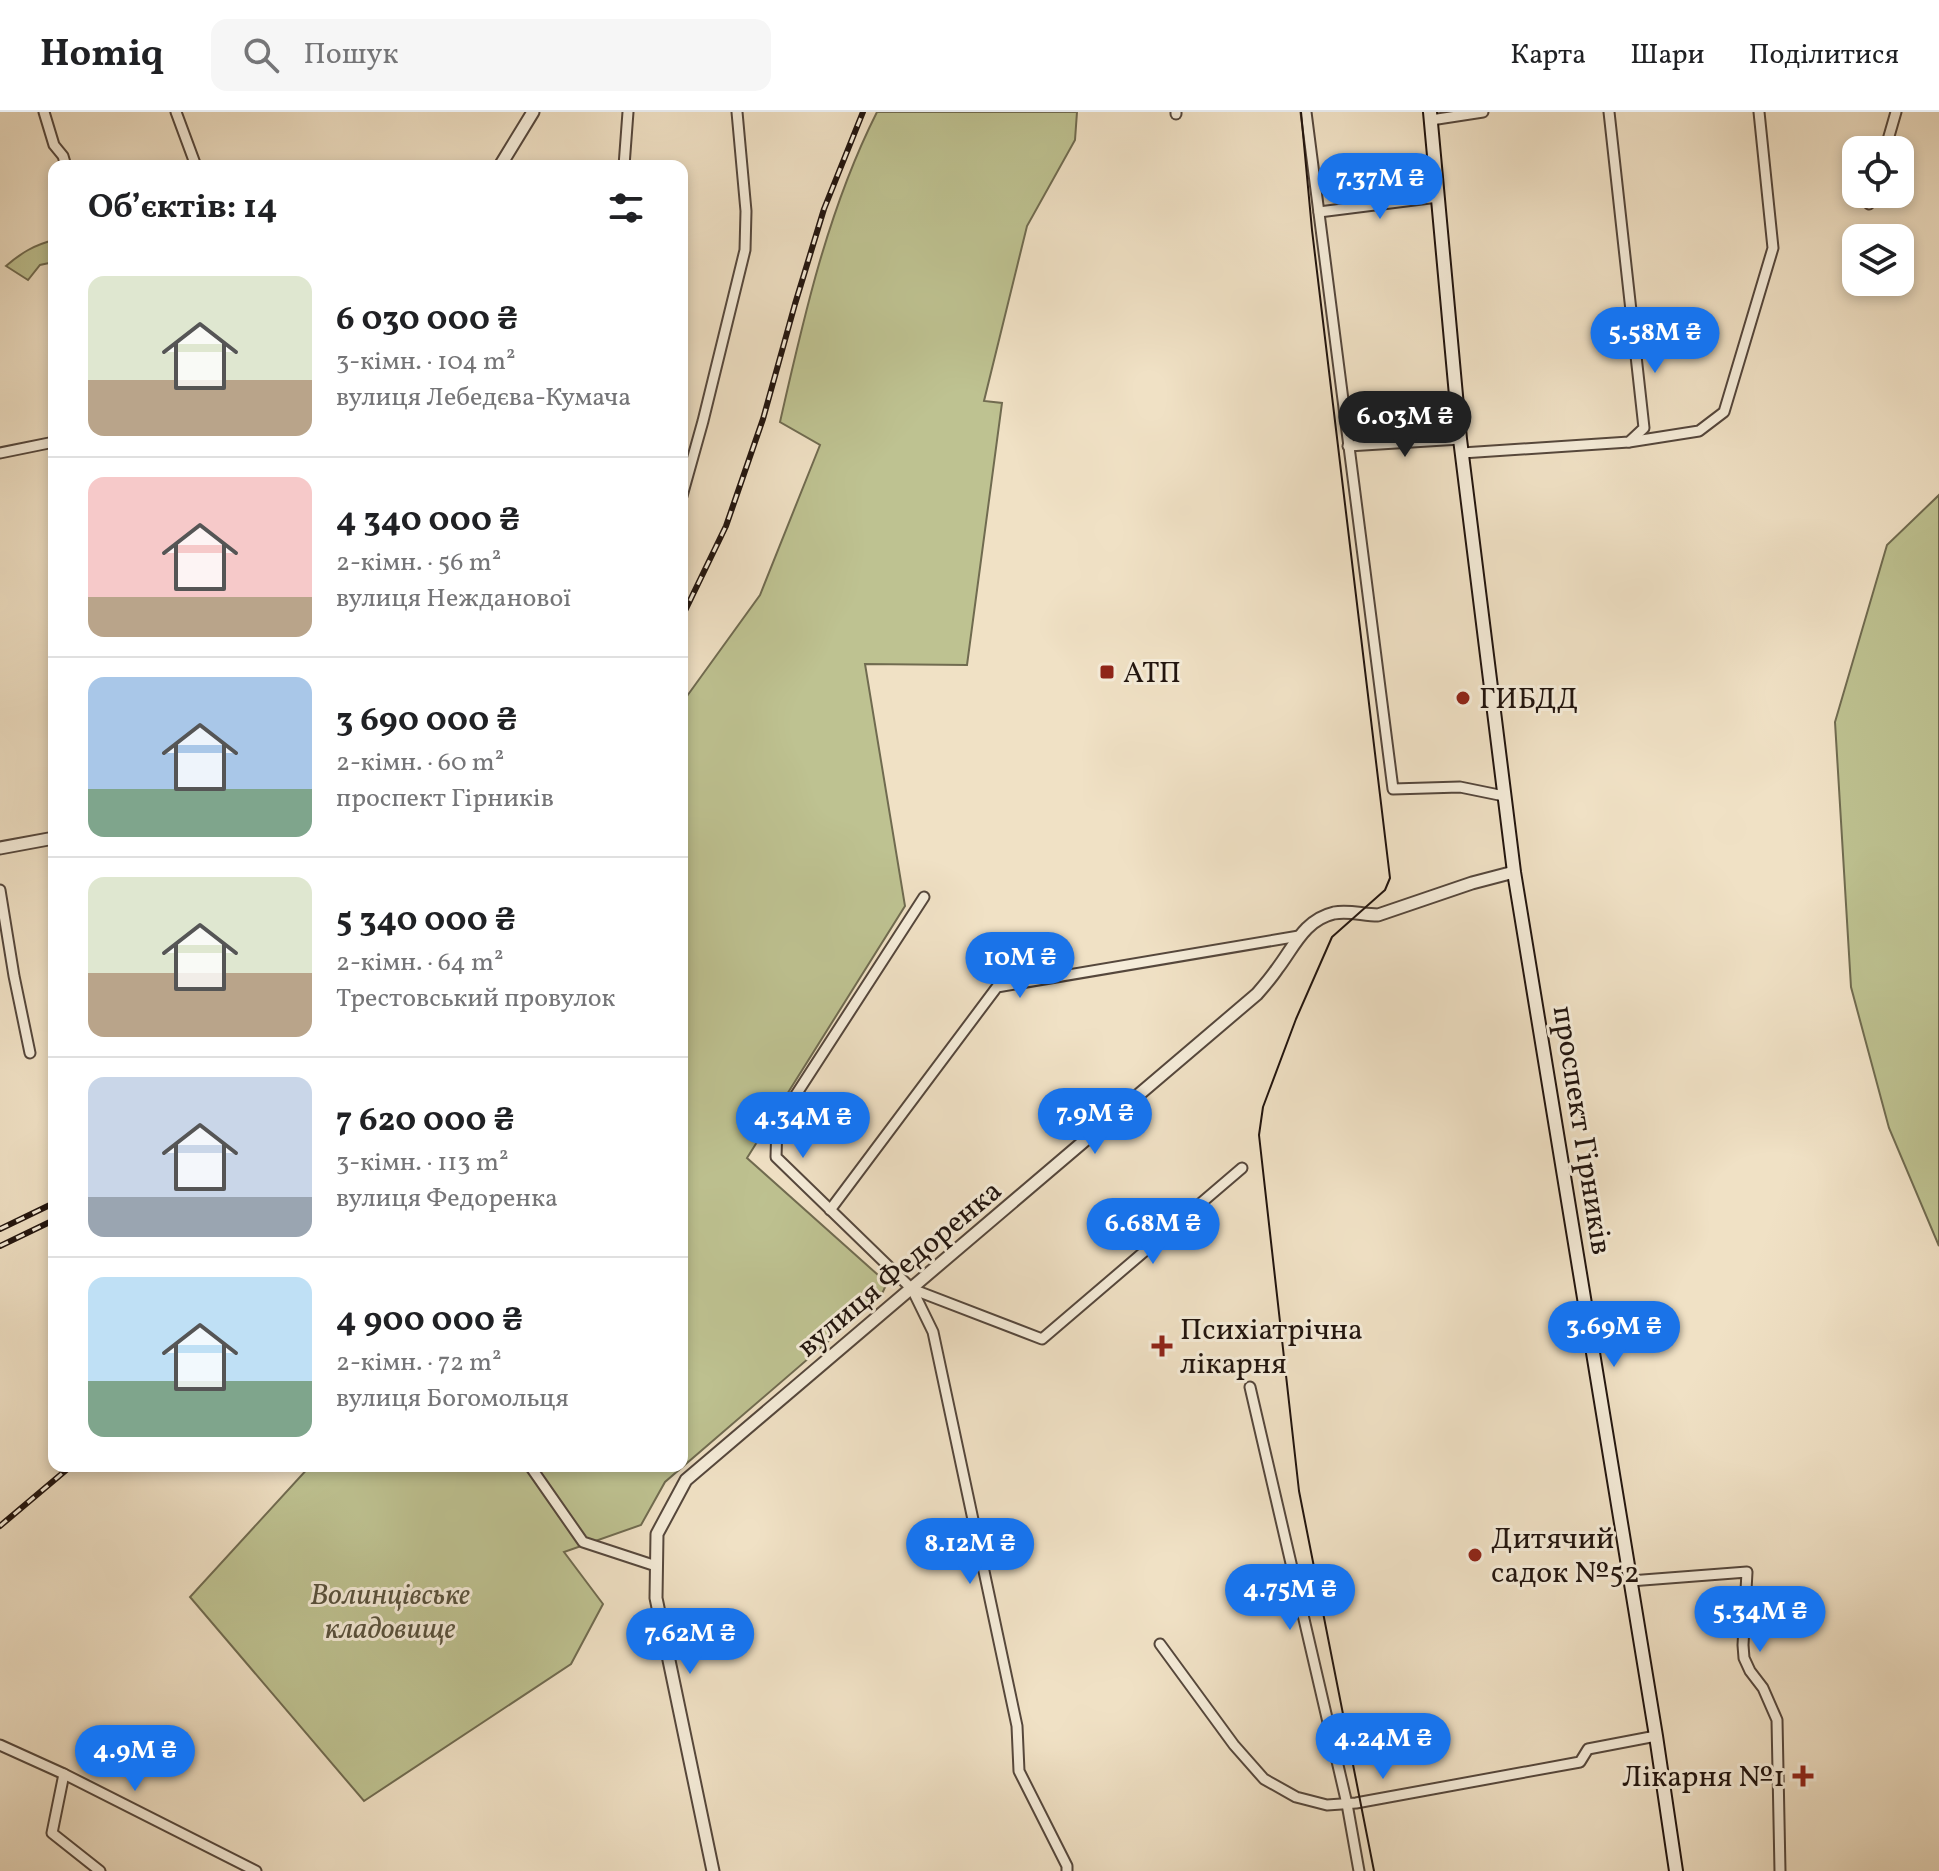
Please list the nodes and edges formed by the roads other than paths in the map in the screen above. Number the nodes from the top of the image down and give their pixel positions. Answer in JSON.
{"nodes":[{"id":1,"x":44,"y":112,"type":"edge"},
{"id":2,"x":176,"y":112,"type":"edge"},
{"id":3,"x":533,"y":112,"type":"edge"},
{"id":4,"x":628,"y":112,"type":"edge"},
{"id":5,"x":737,"y":112,"type":"edge"},
{"id":6,"x":1306,"y":112,"type":"edge"},
{"id":7,"x":1483,"y":112,"type":"edge"},
{"id":8,"x":1609,"y":112,"type":"edge"},
{"id":9,"x":1759,"y":112,"type":"edge"},
{"id":10,"x":1896,"y":112,"type":"edge"},
{"id":11,"x":1430,"y":116,"type":"edge"},
{"id":12,"x":1889,"y":136,"type":"edge"},
{"id":13,"x":64,"y":160,"type":"edge"},
{"id":14,"x":194,"y":160,"type":"edge"},
{"id":15,"x":504,"y":160,"type":"edge"},
{"id":16,"x":624,"y":160,"type":"edge"},
{"id":17,"x":1438,"y":197,"type":"junction"},
{"id":18,"x":1319,"y":212,"type":"junction"},
{"id":19,"x":1629,"y":442,"type":"junction"},
{"id":20,"x":48,"y":443,"type":"edge"},
{"id":21,"x":1348,"y":446,"type":"junction"},
{"id":22,"x":1461,"y":446,"type":"junction"},
{"id":23,"x":0,"y":453,"type":"edge"},
{"id":24,"x":688,"y":475,"type":"edge"},
{"id":25,"x":1504,"y":796,"type":"junction"},
{"id":26,"x":48,"y":839,"type":"edge"},
{"id":27,"x":0,"y":848,"type":"edge"},
{"id":28,"x":1514,"y":872,"type":"junction"},
{"id":29,"x":0,"y":890,"type":"edge"},
{"id":30,"x":924,"y":897,"type":"dead end"},
{"id":31,"x":1299,"y":936,"type":"junction"},
{"id":32,"x":30,"y":1053,"type":"dead end"},
{"id":33,"x":1242,"y":1168,"type":"dead end"},
{"id":34,"x":830,"y":1210,"type":"junction"},
{"id":35,"x":912,"y":1289,"type":"junction"},
{"id":36,"x":1250,"y":1387,"type":"dead end"},
{"id":37,"x":534,"y":1472,"type":"edge"},
{"id":38,"x":656,"y":1566,"type":"junction"},
{"id":39,"x":1630,"y":1581,"type":"junction"},
{"id":40,"x":1160,"y":1644,"type":"dead end"},
{"id":41,"x":1656,"y":1736,"type":"junction"},
{"id":42,"x":0,"y":1745,"type":"edge"},
{"id":43,"x":64,"y":1774,"type":"junction"},
{"id":44,"x":1347,"y":1804,"type":"junction"},
{"id":45,"x":100,"y":1871,"type":"edge"},
{"id":46,"x":256,"y":1871,"type":"edge"},
{"id":47,"x":713,"y":1871,"type":"edge"},
{"id":48,"x":1067,"y":1871,"type":"edge"},
{"id":49,"x":1359,"y":1871,"type":"edge"},
{"id":50,"x":1676,"y":1871,"type":"edge"},
{"id":51,"x":1780,"y":1871,"type":"edge"}],
"edges":[{"from":1,"to":13,"type":"street"},
{"from":2,"to":14,"type":"street"},
{"from":3,"to":15,"type":"street"},
{"from":4,"to":16,"type":"street"},
{"from":5,"to":24,"type":"street"},
{"from":6,"to":18,"type":"street"},
{"from":7,"to":11,"type":"street"},
{"from":8,"to":19,"type":"street"},
{"from":9,"to":19,"type":"street"},
{"from":10,"to":12,"type":"street"},
{"from":11,"to":17,"type":"main road","name":"проспект Гірників"},
{"from":17,"to":18,"type":"street"},
{"from":17,"to":22,"type":"main road","name":"проспект Гірників"},
{"from":18,"to":21,"type":"street"},
{"from":19,"to":22,"type":"street"},
{"from":20,"to":23,"type":"street"},
{"from":21,"to":22,"type":"street"},
{"from":21,"to":25,"type":"street"},
{"from":22,"to":25,"type":"main road","name":"проспект Гірників"},
{"from":25,"to":28,"type":"main road","name":"проспект Гірників"},
{"from":26,"to":27,"type":"street"},
{"from":28,"to":31,"type":"street","name":"вулиця Федоренка"},
{"from":28,"to":39,"type":"main road","name":"проспект Гірників"},
{"from":29,"to":32,"type":"street"},
{"from":30,"to":34,"type":"street"},
{"from":31,"to":34,"type":"street"},
{"from":31,"to":35,"type":"street","name":"вулиця Федоренка"},
{"from":33,"to":35,"type":"street"},
{"from":34,"to":35,"type":"street"},
{"from":35,"to":38,"type":"street","name":"вулиця Федоренка"},
{"from":35,"to":48,"type":"street"},
{"from":36,"to":44,"type":"street"},
{"from":37,"to":38,"type":"street"},
{"from":38,"to":47,"type":"street","name":"вулиця Федоренка"},
{"from":39,"to":41,"type":"main road","name":"проспект Гірників"},
{"from":39,"to":51,"type":"street"},
{"from":40,"to":44,"type":"street"},
{"from":41,"to":44,"type":"street"},
{"from":41,"to":50,"type":"main road","name":"проспект Гірників"},
{"from":42,"to":43,"type":"street"},
{"from":43,"to":45,"type":"street"},
{"from":43,"to":46,"type":"street"},
{"from":44,"to":49,"type":"street"}]}
